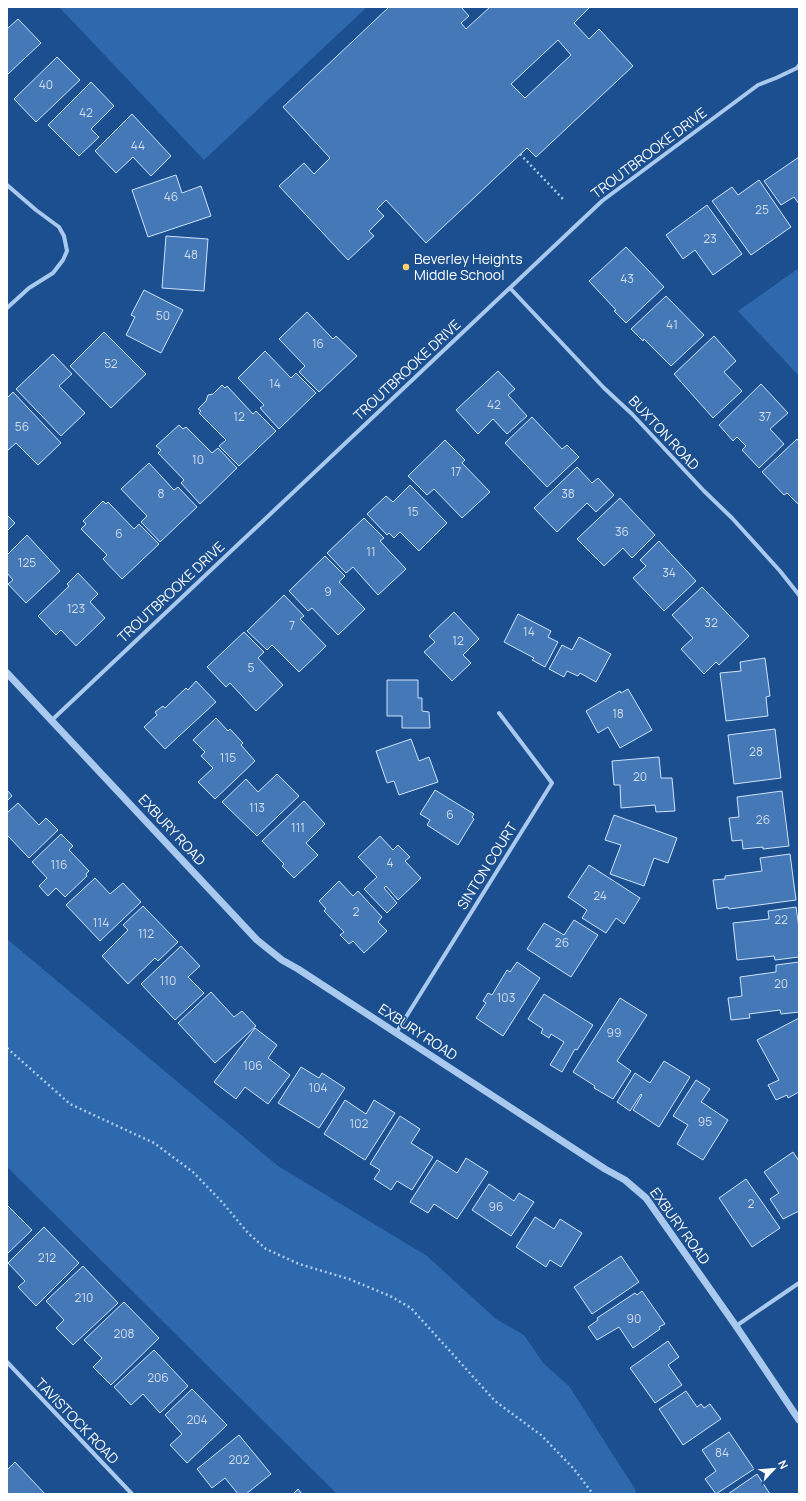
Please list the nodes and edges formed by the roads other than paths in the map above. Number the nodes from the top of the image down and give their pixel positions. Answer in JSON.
{"nodes":[{"id":1,"x":799,"y":65,"type":"edge"},
{"id":2,"x":7,"y":185,"type":"edge"},
{"id":3,"x":510,"y":288,"type":"junction"},
{"id":4,"x":7,"y":308,"type":"edge"},
{"id":5,"x":799,"y":595,"type":"edge"},
{"id":6,"x":7,"y":673,"type":"edge"},
{"id":7,"x":499,"y":713,"type":"dead end"},
{"id":8,"x":52,"y":720,"type":"junction"},
{"id":9,"x":396,"y":1034,"type":"junction"},
{"id":10,"x":799,"y":1283,"type":"edge"},
{"id":11,"x":736,"y":1326,"type":"junction"},
{"id":12,"x":7,"y":1362,"type":"edge"},
{"id":13,"x":799,"y":1420,"type":"edge"},
{"id":14,"x":132,"y":1494,"type":"edge"}],
"edges":[{"from":1,"to":3,"type":"street","name":"TROUTBROOKE DRIVE"},
{"from":2,"to":4,"type":"street"},
{"from":3,"to":5,"type":"street","name":"BUXTON ROAD"},
{"from":3,"to":8,"type":"street","name":"TROUTBROOKE DRIVE"},
{"from":6,"to":8,"type":"street","name":"EXBURY ROAD"},
{"from":7,"to":9,"type":"street","name":"SINTON COURT"},
{"from":8,"to":9,"type":"street","name":"EXBURY ROAD"},
{"from":9,"to":11,"type":"street","name":"EXBURY ROAD"},
{"from":10,"to":11,"type":"street"},
{"from":11,"to":13,"type":"street","name":"EXBURY ROAD"},
{"from":12,"to":14,"type":"street","name":"TAVISTOCK ROAD"}]}
